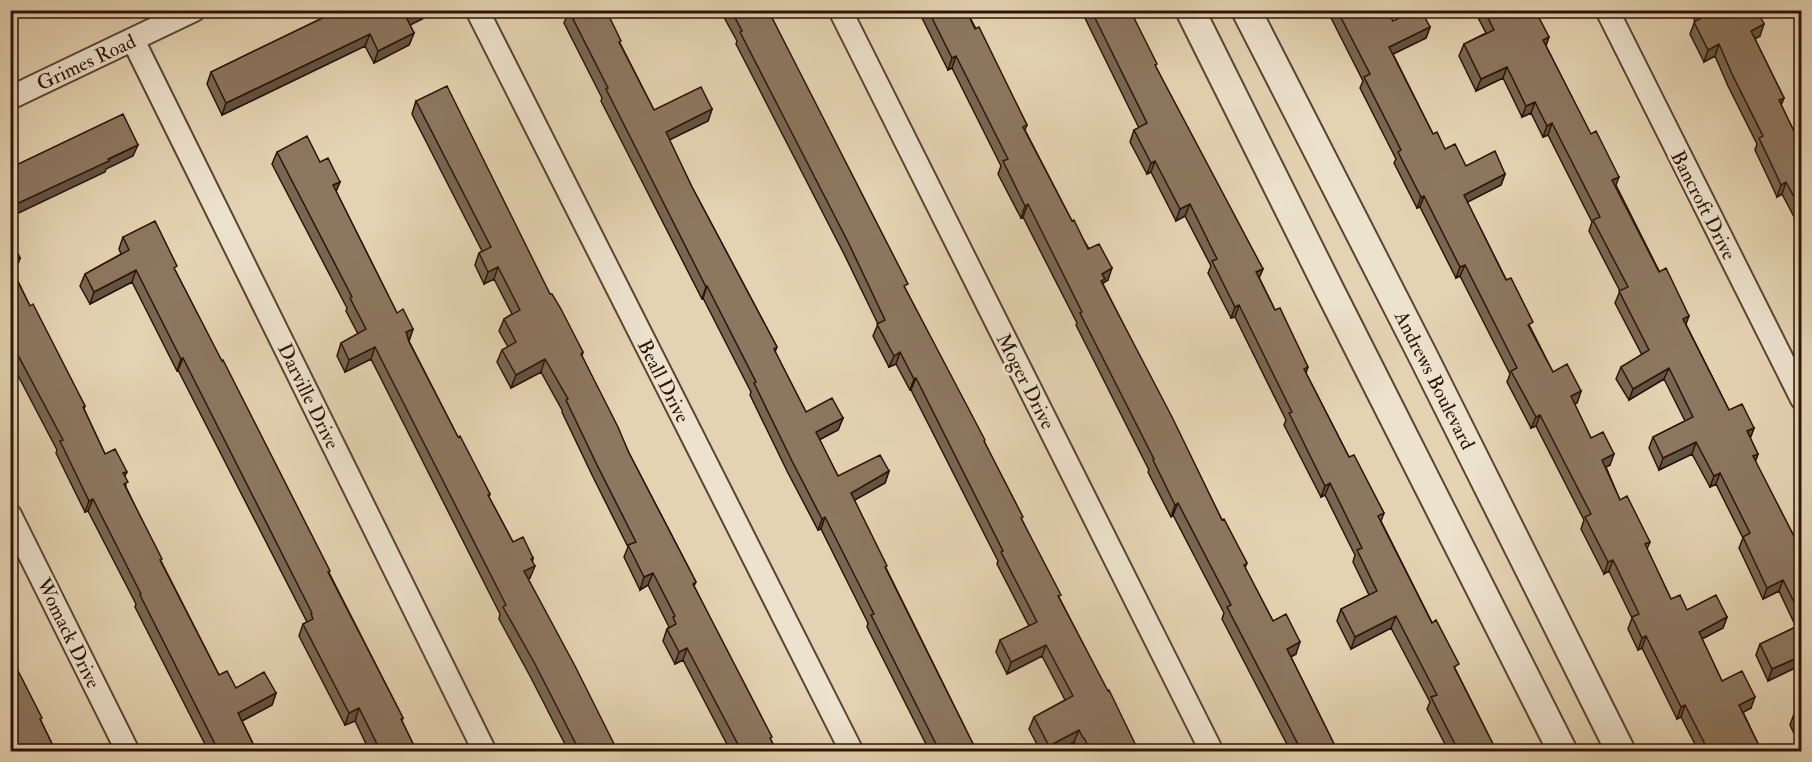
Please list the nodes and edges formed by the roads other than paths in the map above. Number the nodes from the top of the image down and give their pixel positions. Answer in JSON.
{"nodes":[{"id":1,"x":194,"y":10,"type":"edge"},
{"id":2,"x":477,"y":10,"type":"edge"},
{"id":3,"x":840,"y":10,"type":"edge"},
{"id":4,"x":1190,"y":10,"type":"edge"},
{"id":5,"x":1246,"y":10,"type":"edge"},
{"id":6,"x":1607,"y":10,"type":"edge"},
{"id":7,"x":133,"y":40,"type":"junction"},
{"id":8,"x":10,"y":98,"type":"edge"},
{"id":9,"x":1802,"y":399,"type":"edge"},
{"id":10,"x":10,"y":515,"type":"edge"},
{"id":11,"x":128,"y":752,"type":"edge"},
{"id":12,"x":486,"y":752,"type":"edge"},
{"id":13,"x":852,"y":752,"type":"edge"},
{"id":14,"x":1212,"y":752,"type":"edge"},
{"id":15,"x":1563,"y":752,"type":"edge"},
{"id":16,"x":1621,"y":752,"type":"edge"}],
"edges":[{"from":1,"to":7,"type":"street","name":"Grimes Road"},
{"from":2,"to":13,"type":"street","name":"Beall Drive"},
{"from":3,"to":14,"type":"street","name":"Moger Drive"},
{"from":4,"to":15,"type":"street"},
{"from":5,"to":16,"type":"street","name":"Andrews Boulevard"},
{"from":6,"to":9,"type":"street","name":"Bancroft Drive"},
{"from":7,"to":8,"type":"street","name":"Grimes Road"},
{"from":7,"to":12,"type":"street","name":"Darville Drive"},
{"from":10,"to":11,"type":"street","name":"Womack Drive"}]}
